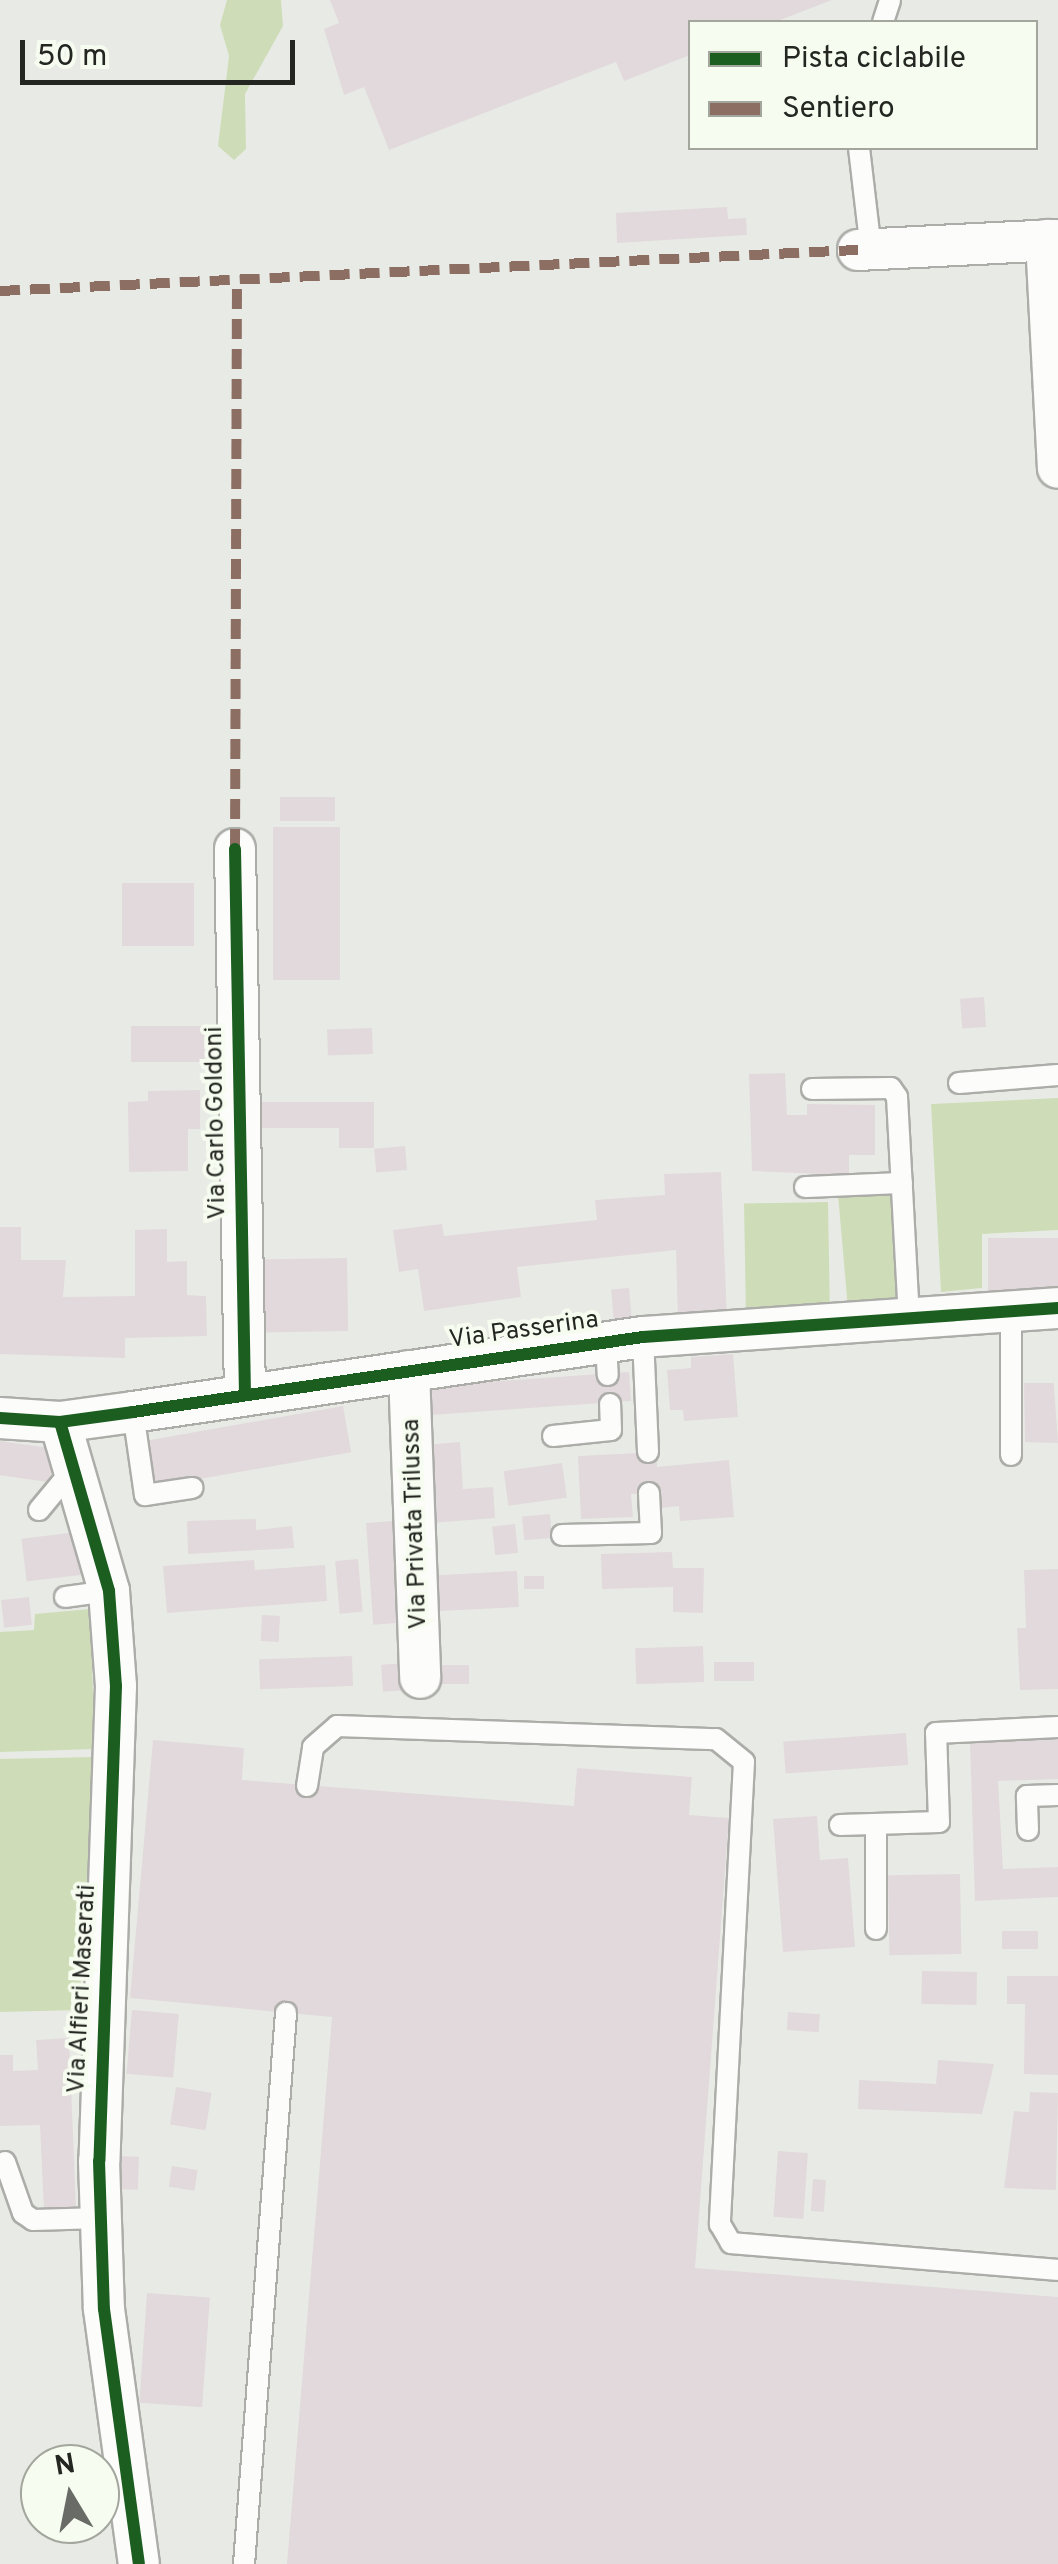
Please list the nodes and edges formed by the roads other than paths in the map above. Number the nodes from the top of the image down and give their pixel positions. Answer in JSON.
{"nodes":[{"id":1,"x":858,"y":150,"type":"edge"},
{"id":2,"x":1052,"y":240,"type":"edge"},
{"id":3,"x":864,"y":250,"type":"joint"},
{"id":4,"x":1055,"y":362,"type":"edge"},
{"id":5,"x":1058,"y":468,"type":"edge"},
{"id":6,"x":235,"y":849,"type":"dead end"},
{"id":7,"x":1058,"y":1076,"type":"edge"},
{"id":8,"x":960,"y":1083,"type":"dead end"},
{"id":9,"x":812,"y":1089,"type":"dead end"},
{"id":10,"x":902,"y":1184,"type":"junction"},
{"id":11,"x":805,"y":1188,"type":"dead end"},
{"id":12,"x":1058,"y":1308,"type":"edge"},
{"id":13,"x":1011,"y":1312,"type":"junction"},
{"id":14,"x":909,"y":1318,"type":"junction"},
{"id":15,"x":619,"y":1351,"type":"junction"},
{"id":16,"x":410,"y":1370,"type":"junction"},
{"id":17,"x":244,"y":1395,"type":"junction"},
{"id":18,"x":610,"y":1404,"type":"dead end"},
{"id":19,"x":133,"y":1412,"type":"junction"},
{"id":20,"x":0,"y":1418,"type":"edge"},
{"id":21,"x":60,"y":1422,"type":"junction"},
{"id":22,"x":553,"y":1436,"type":"dead end"},
{"id":23,"x":648,"y":1452,"type":"dead end"},
{"id":24,"x":1011,"y":1454,"type":"dead end"},
{"id":25,"x":74,"y":1469,"type":"junction"},
{"id":26,"x":192,"y":1488,"type":"dead end"},
{"id":27,"x":650,"y":1493,"type":"dead end"},
{"id":28,"x":39,"y":1510,"type":"dead end"},
{"id":29,"x":562,"y":1535,"type":"dead end"},
{"id":30,"x":109,"y":1592,"type":"junction"},
{"id":31,"x":65,"y":1597,"type":"dead end"},
{"id":32,"x":420,"y":1678,"type":"dead end"},
{"id":33,"x":1058,"y":1726,"type":"edge"},
{"id":34,"x":307,"y":1786,"type":"dead end"},
{"id":35,"x":1058,"y":1795,"type":"edge"},
{"id":36,"x":876,"y":1824,"type":"junction"},
{"id":37,"x":840,"y":1826,"type":"dead end"},
{"id":38,"x":1028,"y":1830,"type":"dead end"},
{"id":39,"x":876,"y":1930,"type":"dead end"},
{"id":40,"x":286,"y":2013,"type":"dead end"},
{"id":41,"x":5,"y":2162,"type":"dead end"},
{"id":42,"x":101,"y":2218,"type":"junction"},
{"id":43,"x":1058,"y":2270,"type":"edge"},
{"id":44,"x":139,"y":2564,"type":"edge"},
{"id":45,"x":244,"y":2564,"type":"edge"}],
"edges":[{"from":1,"to":3,"type":"lane"},
{"from":2,"to":3,"type":"street"},
{"from":2,"to":4,"type":"street"},
{"from":4,"to":5,"type":"street"},
{"from":6,"to":17,"type":"street","name":"Via Carlo Goldoni"},
{"from":7,"to":8,"type":"lane"},
{"from":9,"to":10,"type":"lane"},
{"from":10,"to":11,"type":"lane"},
{"from":10,"to":14,"type":"lane"},
{"from":12,"to":13,"type":"street","name":"Via Passerina"},
{"from":13,"to":14,"type":"street","name":"Via Passerina"},
{"from":13,"to":24,"type":"lane"},
{"from":14,"to":15,"type":"street","name":"Via Passerina"},
{"from":15,"to":16,"type":"street","name":"Via Passerina"},
{"from":15,"to":23,"type":"lane"},
{"from":16,"to":17,"type":"street","name":"Via Passerina"},
{"from":16,"to":32,"type":"street","name":"Via Privata Trilussa"},
{"from":17,"to":19,"type":"street","name":"Via Passerina"},
{"from":18,"to":22,"type":"lane"},
{"from":19,"to":21,"type":"street","name":"Via Passerina"},
{"from":19,"to":26,"type":"lane"},
{"from":20,"to":21,"type":"street","name":"Via Passerina"},
{"from":21,"to":25,"type":"street","name":"Via Alfieri Maserati"},
{"from":25,"to":28,"type":"lane"},
{"from":25,"to":30,"type":"street","name":"Via Alfieri Maserati"},
{"from":27,"to":29,"type":"lane"},
{"from":30,"to":31,"type":"lane"},
{"from":30,"to":42,"type":"street","name":"Via Alfieri Maserati"},
{"from":33,"to":36,"type":"lane"},
{"from":34,"to":43,"type":"lane"},
{"from":35,"to":38,"type":"lane"},
{"from":36,"to":37,"type":"lane"},
{"from":36,"to":39,"type":"lane"},
{"from":40,"to":45,"type":"lane"},
{"from":41,"to":42,"type":"lane"},
{"from":42,"to":44,"type":"street","name":"Via Alfieri Maserati"}]}
